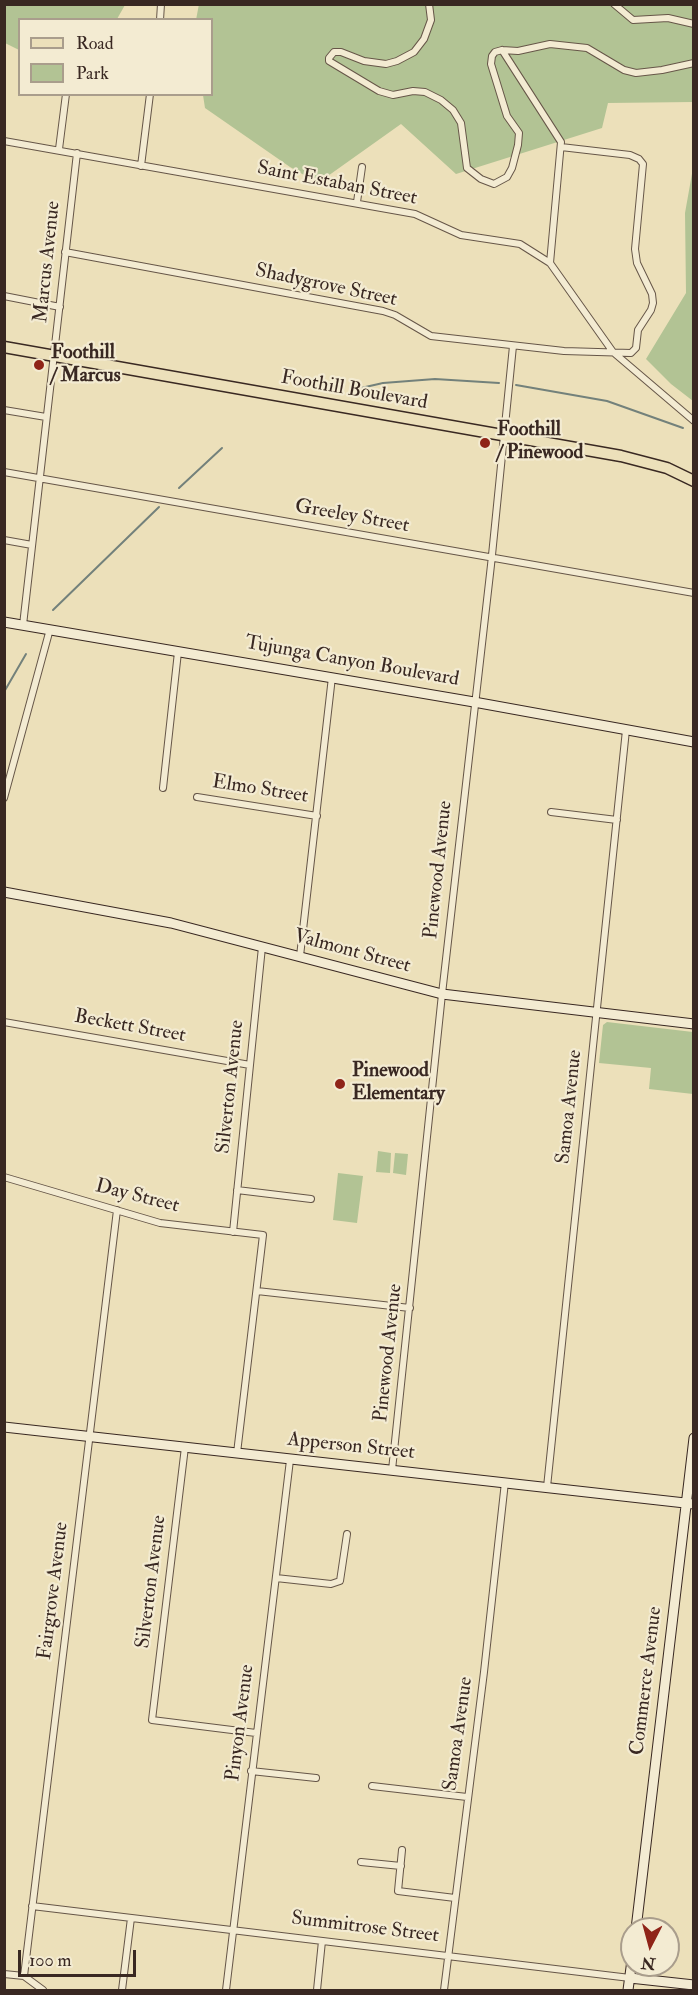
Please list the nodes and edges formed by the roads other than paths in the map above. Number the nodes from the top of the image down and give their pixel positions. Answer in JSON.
{"nodes":[{"id":1,"x":429,"y":4,"type":"edge"},
{"id":2,"x":614,"y":4,"type":"edge"},
{"id":3,"x":693,"y":24,"type":"edge"},
{"id":4,"x":502,"y":50,"type":"junction"},
{"id":5,"x":693,"y":63,"type":"edge"},
{"id":6,"x":66,"y":96,"type":"edge"},
{"id":7,"x":150,"y":96,"type":"edge"},
{"id":8,"x":4,"y":141,"type":"edge"},
{"id":9,"x":561,"y":147,"type":"junction"},
{"id":10,"x":59,"y":149,"type":"junction"},
{"id":11,"x":77,"y":153,"type":"junction"},
{"id":12,"x":141,"y":166,"type":"junction"},
{"id":13,"x":362,"y":167,"type":"dead end"},
{"id":14,"x":357,"y":202,"type":"junction"},
{"id":15,"x":65,"y":252,"type":"junction"},
{"id":16,"x":550,"y":263,"type":"junction"},
{"id":17,"x":4,"y":296,"type":"edge"},
{"id":18,"x":60,"y":307,"type":"junction"},
{"id":19,"x":513,"y":346,"type":"junction"},
{"id":20,"x":4,"y":347,"type":"edge"},
{"id":21,"x":613,"y":352,"type":"junction"},
{"id":22,"x":54,"y":356,"type":"junction"},
{"id":23,"x":4,"y":410,"type":"edge"},
{"id":24,"x":46,"y":417,"type":"junction"},
{"id":25,"x":693,"y":421,"type":"edge"},
{"id":26,"x":504,"y":435,"type":"junction"},
{"id":27,"x":4,"y":472,"type":"edge"},
{"id":28,"x":39,"y":478,"type":"junction"},
{"id":29,"x":693,"y":481,"type":"edge"},
{"id":30,"x":4,"y":540,"type":"edge"},
{"id":31,"x":32,"y":545,"type":"junction"},
{"id":32,"x":492,"y":558,"type":"junction"},
{"id":33,"x":693,"y":593,"type":"edge"},
{"id":34,"x":4,"y":621,"type":"edge"},
{"id":35,"x":24,"y":625,"type":"junction"},
{"id":36,"x":50,"y":629,"type":"junction"},
{"id":37,"x":178,"y":652,"type":"junction"},
{"id":38,"x":332,"y":677,"type":"junction"},
{"id":39,"x":474,"y":702,"type":"junction"},
{"id":40,"x":626,"y":730,"type":"junction"},
{"id":41,"x":693,"y":742,"type":"edge"},
{"id":42,"x":163,"y":789,"type":"dead end"},
{"id":43,"x":197,"y":797,"type":"dead end"},
{"id":44,"x":4,"y":798,"type":"edge"},
{"id":45,"x":551,"y":812,"type":"dead end"},
{"id":46,"x":317,"y":816,"type":"junction"},
{"id":47,"x":617,"y":820,"type":"junction"},
{"id":48,"x":4,"y":892,"type":"edge"},
{"id":49,"x":262,"y":947,"type":"junction"},
{"id":50,"x":300,"y":956,"type":"junction"},
{"id":51,"x":442,"y":994,"type":"junction"},
{"id":52,"x":597,"y":1012,"type":"junction"},
{"id":53,"x":4,"y":1022,"type":"edge"},
{"id":54,"x":693,"y":1023,"type":"edge"},
{"id":55,"x":250,"y":1065,"type":"junction"},
{"id":56,"x":4,"y":1177,"type":"edge"},
{"id":57,"x":237,"y":1190,"type":"junction"},
{"id":58,"x":311,"y":1199,"type":"dead end"},
{"id":59,"x":117,"y":1210,"type":"junction"},
{"id":60,"x":233,"y":1232,"type":"junction"},
{"id":61,"x":257,"y":1291,"type":"junction"},
{"id":62,"x":410,"y":1308,"type":"junction"},
{"id":63,"x":4,"y":1427,"type":"edge"},
{"id":64,"x":90,"y":1436,"type":"junction"},
{"id":65,"x":693,"y":1438,"type":"edge"},
{"id":66,"x":185,"y":1447,"type":"junction"},
{"id":67,"x":237,"y":1453,"type":"junction"},
{"id":68,"x":290,"y":1460,"type":"junction"},
{"id":69,"x":392,"y":1470,"type":"junction"},
{"id":70,"x":505,"y":1482,"type":"junction"},
{"id":71,"x":547,"y":1487,"type":"junction"},
{"id":72,"x":690,"y":1504,"type":"edge"},
{"id":73,"x":347,"y":1534,"type":"dead end"},
{"id":74,"x":276,"y":1578,"type":"junction"},
{"id":75,"x":256,"y":1733,"type":"junction"},
{"id":76,"x":251,"y":1771,"type":"junction"},
{"id":77,"x":316,"y":1778,"type":"dead end"},
{"id":78,"x":372,"y":1786,"type":"dead end"},
{"id":79,"x":467,"y":1797,"type":"junction"},
{"id":80,"x":402,"y":1850,"type":"dead end"},
{"id":81,"x":361,"y":1862,"type":"dead end"},
{"id":82,"x":400,"y":1866,"type":"junction"},
{"id":83,"x":455,"y":1898,"type":"junction"},
{"id":84,"x":32,"y":1906,"type":"junction"},
{"id":85,"x":638,"y":1917,"type":"edge"},
{"id":86,"x":131,"y":1918,"type":"junction"},
{"id":87,"x":232,"y":1930,"type":"junction"},
{"id":88,"x":322,"y":1941,"type":"junction"},
{"id":89,"x":448,"y":1956,"type":"junction"},
{"id":90,"x":4,"y":1974,"type":"edge"},
{"id":91,"x":24,"y":1976,"type":"junction"},
{"id":92,"x":630,"y":1978,"type":"junction"},
{"id":93,"x":693,"y":1985,"type":"edge"},
{"id":94,"x":44,"y":1990,"type":"edge"},
{"id":95,"x":122,"y":1990,"type":"edge"},
{"id":96,"x":226,"y":1990,"type":"edge"},
{"id":97,"x":317,"y":1990,"type":"edge"},
{"id":98,"x":444,"y":1990,"type":"edge"},
{"id":99,"x":628,"y":1990,"type":"edge"}],
"edges":[{"from":1,"to":4,"type":"street"},
{"from":2,"to":3,"type":"street"},
{"from":4,"to":5,"type":"street"},
{"from":4,"to":9,"type":"street"},
{"from":6,"to":10,"type":"street"},
{"from":7,"to":12,"type":"street"},
{"from":8,"to":10,"type":"street","name":"Saint Estaban Street"},
{"from":9,"to":16,"type":"street"},
{"from":9,"to":21,"type":"street"},
{"from":10,"to":11,"type":"street","name":"Saint Estaban Street"},
{"from":11,"to":12,"type":"street","name":"Saint Estaban Street"},
{"from":11,"to":15,"type":"street","name":"Marcus Avenue"},
{"from":12,"to":14,"type":"street","name":"Saint Estaban Street"},
{"from":13,"to":14,"type":"street"},
{"from":14,"to":16,"type":"street","name":"Saint Estaban Street"},
{"from":15,"to":18,"type":"street","name":"Marcus Avenue"},
{"from":15,"to":19,"type":"street","name":"Shadygrove Street"},
{"from":16,"to":21,"type":"street","name":"Saint Estaban Street"},
{"from":17,"to":18,"type":"street"},
{"from":18,"to":22,"type":"street","name":"Marcus Avenue"},
{"from":19,"to":21,"type":"street","name":"Shadygrove Street"},
{"from":19,"to":26,"type":"street","name":"Pinewood Avenue"},
{"from":20,"to":22,"type":"main road","name":"Foothill Boulevard"},
{"from":21,"to":25,"type":"street","name":"Saint Estaban Street"},
{"from":22,"to":24,"type":"street","name":"Marcus Avenue"},
{"from":22,"to":26,"type":"main road","name":"Foothill Boulevard"},
{"from":23,"to":24,"type":"street"},
{"from":24,"to":28,"type":"street","name":"Marcus Avenue"},
{"from":26,"to":29,"type":"main road","name":"Foothill Boulevard"},
{"from":26,"to":32,"type":"street","name":"Pinewood Avenue"},
{"from":27,"to":28,"type":"street","name":"Greeley Street"},
{"from":28,"to":31,"type":"street","name":"Marcus Avenue"},
{"from":28,"to":32,"type":"street","name":"Greeley Street"},
{"from":30,"to":31,"type":"street"},
{"from":31,"to":35,"type":"street","name":"Marcus Avenue"},
{"from":32,"to":33,"type":"street","name":"Greeley Street"},
{"from":32,"to":39,"type":"street","name":"Pinewood Avenue"},
{"from":34,"to":35,"type":"street","name":"Tujunga Canyon Boulevard"},
{"from":35,"to":36,"type":"street","name":"Tujunga Canyon Boulevard"},
{"from":36,"to":37,"type":"street","name":"Tujunga Canyon Boulevard"},
{"from":36,"to":44,"type":"street"},
{"from":37,"to":38,"type":"street","name":"Tujunga Canyon Boulevard"},
{"from":37,"to":42,"type":"street"},
{"from":38,"to":39,"type":"street","name":"Tujunga Canyon Boulevard"},
{"from":38,"to":46,"type":"street"},
{"from":39,"to":40,"type":"street","name":"Tujunga Canyon Boulevard"},
{"from":39,"to":51,"type":"street","name":"Pinewood Avenue"},
{"from":40,"to":41,"type":"street","name":"Tujunga Canyon Boulevard"},
{"from":40,"to":47,"type":"street","name":"Samoa Avenue"},
{"from":43,"to":46,"type":"street","name":"Elmo Street"},
{"from":45,"to":47,"type":"street"},
{"from":46,"to":50,"type":"street"},
{"from":47,"to":52,"type":"street","name":"Samoa Avenue"},
{"from":48,"to":49,"type":"street","name":"Valmont Street"},
{"from":49,"to":50,"type":"street","name":"Valmont Street"},
{"from":49,"to":55,"type":"street","name":"Silverton Avenue"},
{"from":50,"to":51,"type":"street","name":"Valmont Street"},
{"from":51,"to":52,"type":"street","name":"Valmont Street"},
{"from":51,"to":62,"type":"street","name":"Pinewood Avenue"},
{"from":52,"to":54,"type":"street","name":"Valmont Street"},
{"from":52,"to":71,"type":"street","name":"Samoa Avenue"},
{"from":53,"to":55,"type":"street","name":"Beckett Street"},
{"from":55,"to":57,"type":"street","name":"Silverton Avenue"},
{"from":56,"to":59,"type":"street","name":"Day Street"},
{"from":57,"to":58,"type":"street"},
{"from":57,"to":60,"type":"street","name":"Silverton Avenue"},
{"from":59,"to":60,"type":"street","name":"Day Street"},
{"from":59,"to":64,"type":"street","name":"Fairgrove Avenue"},
{"from":60,"to":61,"type":"street","name":"Day Street"},
{"from":61,"to":62,"type":"street"},
{"from":61,"to":67,"type":"street"},
{"from":62,"to":69,"type":"street","name":"Pinewood Avenue"},
{"from":63,"to":64,"type":"street","name":"Apperson Street"},
{"from":64,"to":66,"type":"street","name":"Apperson Street"},
{"from":64,"to":84,"type":"street","name":"Fairgrove Avenue"},
{"from":65,"to":72,"type":"street","name":"Commerce Avenue"},
{"from":66,"to":67,"type":"street","name":"Apperson Street"},
{"from":66,"to":75,"type":"street","name":"Silverton Avenue"},
{"from":67,"to":68,"type":"street","name":"Apperson Street"},
{"from":68,"to":69,"type":"street","name":"Apperson Street"},
{"from":68,"to":74,"type":"street","name":"Pinyon Avenue"},
{"from":69,"to":70,"type":"street","name":"Apperson Street"},
{"from":70,"to":71,"type":"street","name":"Apperson Street"},
{"from":70,"to":79,"type":"street","name":"Samoa Avenue"},
{"from":71,"to":72,"type":"street","name":"Apperson Street"},
{"from":72,"to":85,"type":"street","name":"Commerce Avenue"},
{"from":73,"to":74,"type":"street"},
{"from":74,"to":75,"type":"street","name":"Pinyon Avenue"},
{"from":75,"to":76,"type":"street","name":"Pinyon Avenue"},
{"from":76,"to":77,"type":"street"},
{"from":76,"to":87,"type":"street","name":"Pinyon Avenue"},
{"from":78,"to":79,"type":"street"},
{"from":79,"to":83,"type":"street","name":"Samoa Avenue"},
{"from":80,"to":82,"type":"street"},
{"from":81,"to":82,"type":"street"},
{"from":82,"to":83,"type":"street"},
{"from":83,"to":89,"type":"street","name":"Samoa Avenue"},
{"from":84,"to":86,"type":"street","name":"Summitrose Street"},
{"from":84,"to":91,"type":"street","name":"Fairgrove Avenue"},
{"from":86,"to":87,"type":"street","name":"Summitrose Street"},
{"from":86,"to":95,"type":"street"},
{"from":87,"to":88,"type":"street","name":"Summitrose Street"},
{"from":87,"to":96,"type":"street","name":"Pinyon Avenue"},
{"from":88,"to":89,"type":"street","name":"Summitrose Street"},
{"from":88,"to":97,"type":"street"},
{"from":89,"to":92,"type":"street","name":"Summitrose Street"},
{"from":89,"to":98,"type":"street","name":"Samoa Avenue"},
{"from":90,"to":91,"type":"street"},
{"from":91,"to":94,"type":"street"},
{"from":92,"to":93,"type":"street","name":"Summitrose Street"},
{"from":92,"to":99,"type":"street"}]}
